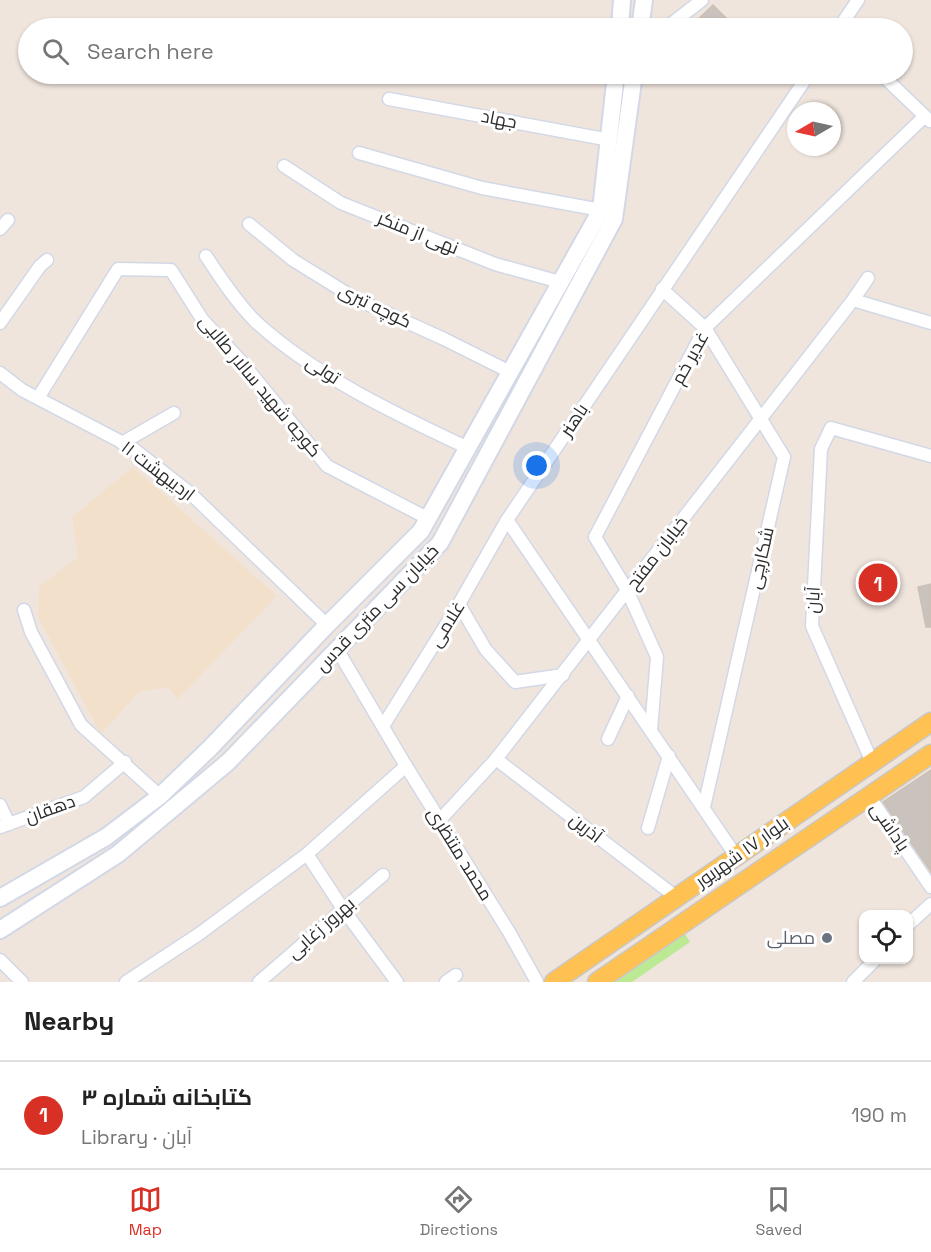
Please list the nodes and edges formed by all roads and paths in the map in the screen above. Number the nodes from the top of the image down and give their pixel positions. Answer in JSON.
{"nodes":[{"id":1,"x":622,"y":0,"type":"edge"},
{"id":2,"x":644,"y":0,"type":"edge"},
{"id":3,"x":702,"y":0,"type":"edge"},
{"id":4,"x":858,"y":0,"type":"edge"},
{"id":5,"x":621,"y":18,"type":"edge"},
{"id":6,"x":641,"y":18,"type":"edge"},
{"id":7,"x":679,"y":18,"type":"edge"},
{"id":8,"x":846,"y":18,"type":"edge"},
{"id":9,"x":615,"y":84,"type":"edge"},
{"id":10,"x":633,"y":84,"type":"edge"},
{"id":11,"x":802,"y":84,"type":"edge"},
{"id":12,"x":891,"y":84,"type":"edge"},
{"id":13,"x":389,"y":99,"type":"dead end"},
{"id":14,"x":928,"y":119,"type":"edge"},
{"id":15,"x":610,"y":140,"type":"junction"},
{"id":16,"x":359,"y":153,"type":"dead end"},
{"id":17,"x":284,"y":166,"type":"dead end"},
{"id":18,"x":601,"y":210,"type":"junction"},
{"id":19,"x":249,"y":224,"type":"dead end"},
{"id":20,"x":206,"y":256,"type":"dead end"},
{"id":21,"x":47,"y":260,"type":"dead end"},
{"id":22,"x":868,"y":278,"type":"dead end"},
{"id":23,"x":560,"y":282,"type":"junction"},
{"id":24,"x":662,"y":289,"type":"junction"},
{"id":25,"x":853,"y":300,"type":"junction"},
{"id":26,"x":931,"y":322,"type":"edge"},
{"id":27,"x":0,"y":323,"type":"edge"},
{"id":28,"x":705,"y":327,"type":"junction"},
{"id":29,"x":510,"y":372,"type":"junction"},
{"id":30,"x":0,"y":373,"type":"edge"},
{"id":31,"x":38,"y":398,"type":"junction"},
{"id":32,"x":174,"y":413,"type":"dead end"},
{"id":33,"x":761,"y":419,"type":"junction"},
{"id":34,"x":122,"y":443,"type":"junction"},
{"id":35,"x":468,"y":448,"type":"junction"},
{"id":36,"x":931,"y":456,"type":"edge"},
{"id":37,"x":507,"y":520,"type":"junction"},
{"id":38,"x":425,"y":525,"type":"junction"},
{"id":39,"x":440,"y":543,"type":"junction"},
{"id":40,"x":627,"y":591,"type":"junction"},
{"id":41,"x":459,"y":604,"type":"junction"},
{"id":42,"x":24,"y":610,"type":"dead end"},
{"id":43,"x":327,"y":625,"type":"junction"},
{"id":44,"x":590,"y":640,"type":"junction"},
{"id":45,"x":337,"y":649,"type":"junction"},
{"id":46,"x":563,"y":675,"type":"junction"},
{"id":47,"x":628,"y":696,"type":"junction"},
{"id":48,"x":931,"y":722,"type":"edge"},
{"id":49,"x":383,"y":726,"type":"junction"},
{"id":50,"x":651,"y":730,"type":"junction"},
{"id":51,"x":608,"y":739,"type":"dead end"},
{"id":52,"x":210,"y":748,"type":"junction"},
{"id":53,"x":931,"y":754,"type":"edge"},
{"id":54,"x":669,"y":756,"type":"junction"},
{"id":55,"x":496,"y":759,"type":"junction"},
{"id":56,"x":125,"y":762,"type":"junction"},
{"id":57,"x":228,"y":762,"type":"junction"},
{"id":58,"x":872,"y":762,"type":"junction"},
{"id":59,"x":406,"y":766,"type":"junction"},
{"id":60,"x":849,"y":777,"type":"junction"},
{"id":61,"x":160,"y":796,"type":"junction"},
{"id":62,"x":867,"y":798,"type":"junction"},
{"id":63,"x":0,"y":805,"type":"edge"},
{"id":64,"x":704,"y":807,"type":"junction"},
{"id":65,"x":439,"y":821,"type":"junction"},
{"id":66,"x":4,"y":826,"type":"edge"},
{"id":67,"x":648,"y":828,"type":"dead end"},
{"id":68,"x":307,"y":854,"type":"junction"},
{"id":69,"x":736,"y":856,"type":"junction"},
{"id":70,"x":383,"y":875,"type":"dead end"},
{"id":71,"x":699,"y":881,"type":"junction"},
{"id":72,"x":931,"y":887,"type":"edge"},
{"id":73,"x":676,"y":897,"type":"junction"},
{"id":74,"x":0,"y":898,"type":"edge"},
{"id":75,"x":931,"y":904,"type":"edge"},
{"id":76,"x":708,"y":906,"type":"junction"},
{"id":77,"x":343,"y":909,"type":"junction"},
{"id":78,"x":913,"y":921,"type":"edge"},
{"id":79,"x":0,"y":930,"type":"edge"},
{"id":80,"x":0,"y":960,"type":"edge"},
{"id":81,"x":871,"y":964,"type":"edge"},
{"id":82,"x":22,"y":982,"type":"edge"},
{"id":83,"x":126,"y":982,"type":"edge"},
{"id":84,"x":258,"y":982,"type":"edge"},
{"id":85,"x":397,"y":982,"type":"edge"},
{"id":86,"x":537,"y":982,"type":"edge"},
{"id":87,"x":554,"y":982,"type":"edge"},
{"id":88,"x":597,"y":982,"type":"edge"},
{"id":89,"x":853,"y":982,"type":"edge"}],
"edges":[{"from":1,"to":5,"type":"main road"},
{"from":2,"to":6,"type":"main road"},
{"from":3,"to":7,"type":"street"},
{"from":4,"to":8,"type":"street"},
{"from":9,"to":15,"type":"main road","name":"خیابان سی متری قدس"},
{"from":10,"to":39,"type":"main road","name":"خیابان سی متری قدس"},
{"from":11,"to":24,"type":"street","name":"باهنر"},
{"from":12,"to":14,"type":"street"},
{"from":13,"to":15,"type":"street","name":"جهاد"},
{"from":14,"to":28,"type":"street","name":"غدیر خم"},
{"from":15,"to":18,"type":"main road","name":"خیابان سی متری قدس"},
{"from":16,"to":18,"type":"street"},
{"from":17,"to":23,"type":"street","name":"نهی از منکر"},
{"from":18,"to":23,"type":"main road","name":"خیابان سی متری قدس"},
{"from":19,"to":29,"type":"street","name":"کوچه تبری"},
{"from":20,"to":35,"type":"street","name":"تولی"},
{"from":21,"to":27,"type":"street"},
{"from":22,"to":25,"type":"street","name":"خیابان مفتح"},
{"from":23,"to":29,"type":"main road","name":"خیابان سی متری قدس"},
{"from":24,"to":28,"type":"street","name":"شکارچی"},
{"from":24,"to":37,"type":"street","name":"باهنر"},
{"from":25,"to":26,"type":"street"},
{"from":25,"to":33,"type":"street","name":"خیابان مفتح"},
{"from":28,"to":33,"type":"street","name":"شکارچی"},
{"from":28,"to":40,"type":"street","name":"غدیر خم"},
{"from":29,"to":35,"type":"main road","name":"خیابان سی متری قدس"},
{"from":30,"to":31,"type":"street","name":"۱۱ اردیبهشت"},
{"from":31,"to":34,"type":"street","name":"۱۱ اردیبهشت"},
{"from":31,"to":38,"type":"street","name":"کوچه شهید سالار طالبی"},
{"from":32,"to":34,"type":"street"},
{"from":33,"to":40,"type":"street","name":"خیابان مفتح"},
{"from":33,"to":64,"type":"street","name":"شکارچی"},
{"from":34,"to":43,"type":"street","name":"۱۱ اردیبهشت"},
{"from":35,"to":38,"type":"main road","name":"خیابان سی متری قدس"},
{"from":36,"to":58,"type":"street","name":"آبان"},
{"from":37,"to":41,"type":"street","name":"غلامی"},
{"from":37,"to":44,"type":"street"},
{"from":38,"to":39,"type":"main road"},
{"from":38,"to":43,"type":"main road","name":"خیابان سی متری قدس"},
{"from":39,"to":45,"type":"main road","name":"خیابان سی متری قدس"},
{"from":40,"to":44,"type":"street","name":"خیابان مفتح"},
{"from":40,"to":50,"type":"street"},
{"from":41,"to":46,"type":"street"},
{"from":41,"to":49,"type":"street","name":"غلامی"},
{"from":42,"to":56,"type":"street"},
{"from":43,"to":52,"type":"main road","name":"خیابان سی متری قدس"},
{"from":44,"to":46,"type":"street","name":"خیابان مفتح"},
{"from":44,"to":47,"type":"street"},
{"from":45,"to":49,"type":"street","name":"محمد منتظری"},
{"from":45,"to":57,"type":"main road","name":"خیابان سی متری قدس"},
{"from":46,"to":55,"type":"street","name":"خیابان مفتح"},
{"from":47,"to":50,"type":"street"},
{"from":47,"to":51,"type":"street"},
{"from":48,"to":58,"type":"main road","name":"بلوار ١٧ شهریور"},
{"from":49,"to":59,"type":"street","name":"محمد منتظری"},
{"from":50,"to":54,"type":"street"},
{"from":52,"to":57,"type":"main road"},
{"from":52,"to":61,"type":"main road","name":"خیابان سی متری قدس"},
{"from":53,"to":62,"type":"main road","name":"بلوار ١٧ شهریور"},
{"from":54,"to":64,"type":"street"},
{"from":54,"to":67,"type":"street"},
{"from":55,"to":65,"type":"street","name":"خیابان مفتح"},
{"from":55,"to":73,"type":"street","name":"آذرین"},
{"from":56,"to":61,"type":"street"},
{"from":56,"to":66,"type":"street","name":"دهقان"},
{"from":57,"to":79,"type":"main road","name":"خیابان سی متری قدس"},
{"from":58,"to":60,"type":"main road","name":"بلوار ١٧ شهریور"},
{"from":59,"to":65,"type":"street","name":"محمد منتظری"},
{"from":59,"to":68,"type":"street"},
{"from":60,"to":62,"type":"main road"},
{"from":60,"to":69,"type":"main road","name":"بلوار ١٧ شهریور"},
{"from":61,"to":74,"type":"main road","name":"خیابان سی متری قدس"},
{"from":62,"to":72,"type":"street","name":"پاداشی"},
{"from":62,"to":76,"type":"main road","name":"بلوار ١٧ شهریور"},
{"from":63,"to":66,"type":"street"},
{"from":64,"to":69,"type":"street"},
{"from":65,"to":86,"type":"street","name":"محمد منتظری"},
{"from":68,"to":77,"type":"street"},
{"from":68,"to":83,"type":"street"},
{"from":69,"to":71,"type":"main road","name":"بلوار ١٧ شهریور"},
{"from":70,"to":77,"type":"street","name":"بهروز زغابی"},
{"from":71,"to":73,"type":"main road","name":"بلوار ١٧ شهریور"},
{"from":71,"to":76,"type":"main road"},
{"from":73,"to":87,"type":"main road","name":"بلوار ١٧ شهریور"},
{"from":75,"to":78,"type":"street"},
{"from":76,"to":88,"type":"main road","name":"بلوار ١٧ شهریور"},
{"from":77,"to":84,"type":"street","name":"بهروز زغابی"},
{"from":77,"to":85,"type":"street"},
{"from":80,"to":82,"type":"street"},
{"from":81,"to":89,"type":"street"}]}
